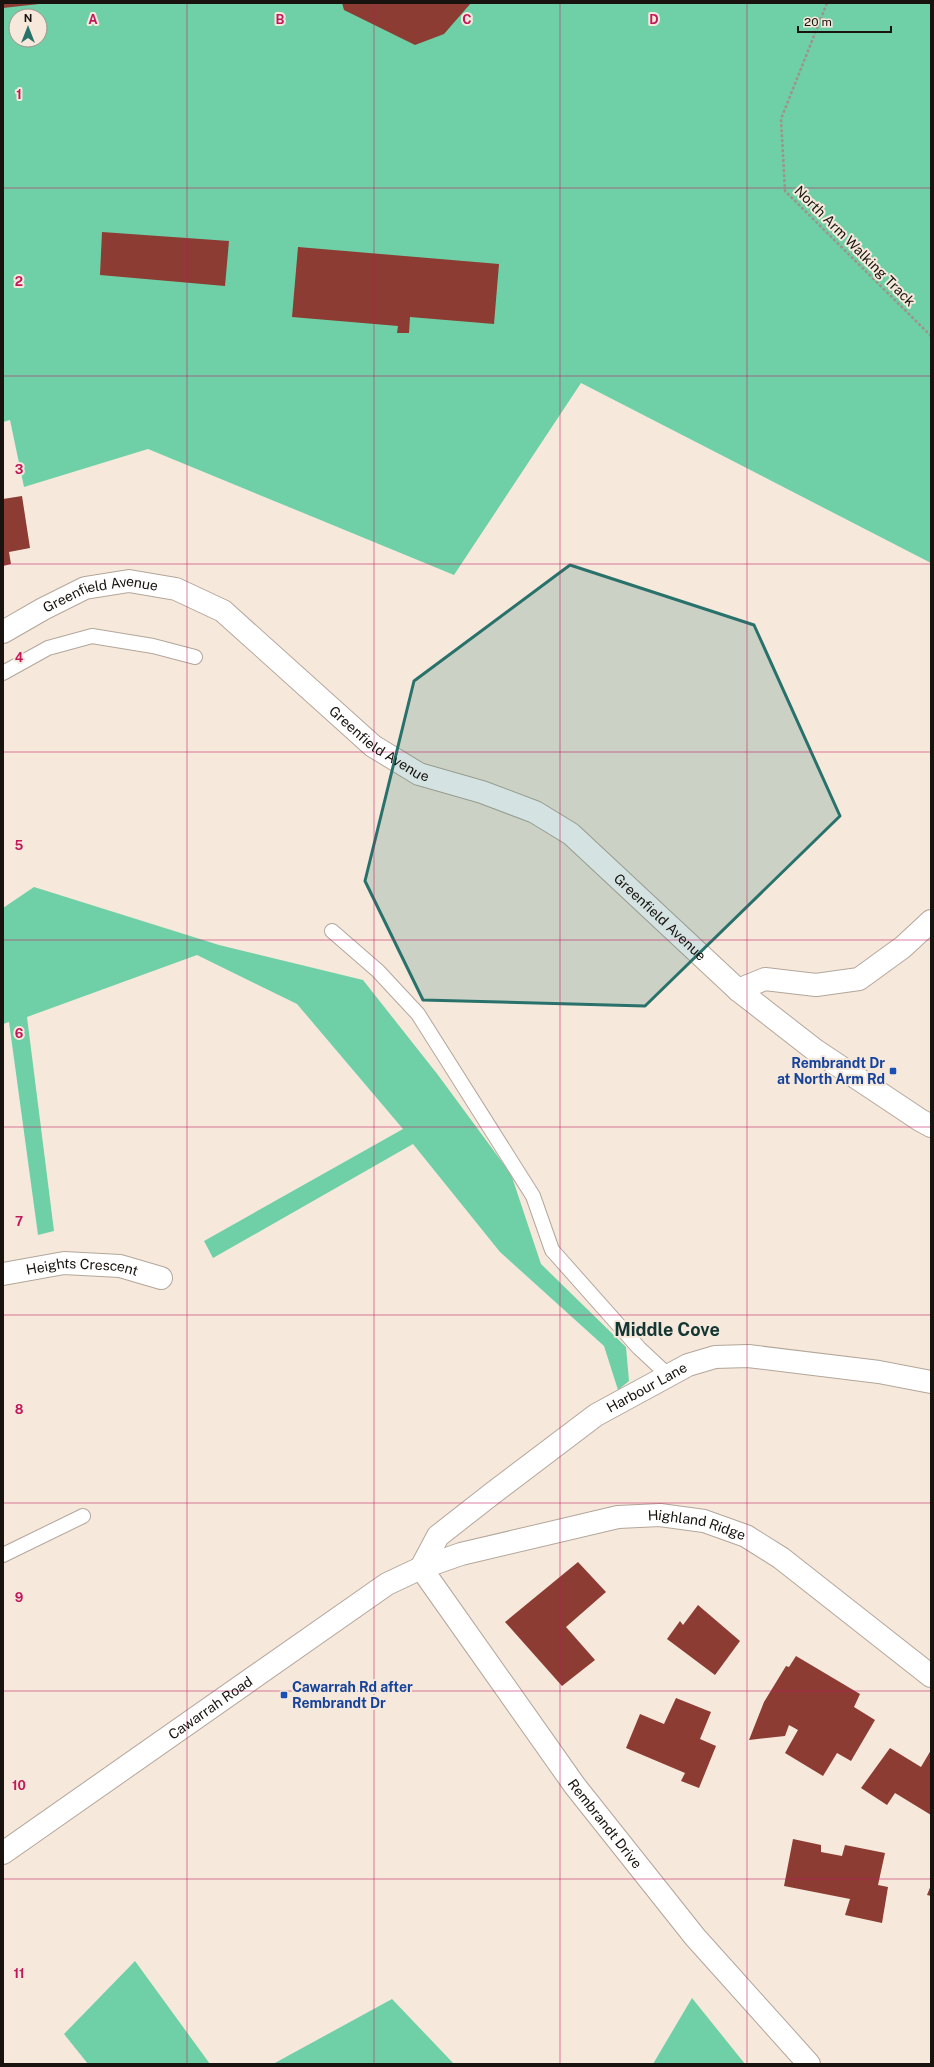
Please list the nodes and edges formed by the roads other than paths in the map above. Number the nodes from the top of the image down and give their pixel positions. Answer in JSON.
{"nodes":[{"id":1,"x":3,"y":632,"type":"edge"},
{"id":2,"x":196,"y":657,"type":"dead end"},
{"id":3,"x":3,"y":673,"type":"edge"},
{"id":4,"x":931,"y":921,"type":"edge"},
{"id":5,"x":332,"y":931,"type":"dead end"},
{"id":6,"x":738,"y":990,"type":"junction"},
{"id":7,"x":931,"y":1126,"type":"edge"},
{"id":8,"x":3,"y":1274,"type":"edge"},
{"id":9,"x":161,"y":1278,"type":"dead end"},
{"id":10,"x":669,"y":1376,"type":"junction"},
{"id":11,"x":931,"y":1382,"type":"edge"},
{"id":12,"x":83,"y":1516,"type":"dead end"},
{"id":13,"x":3,"y":1555,"type":"edge"},
{"id":14,"x":421,"y":1568,"type":"junction"},
{"id":15,"x":931,"y":1676,"type":"edge"},
{"id":16,"x":3,"y":1853,"type":"edge"},
{"id":17,"x":809,"y":2064,"type":"edge"}],
"edges":[{"from":1,"to":6,"type":"street","name":"Greenfield Avenue"},
{"from":2,"to":3,"type":"lane"},
{"from":4,"to":6,"type":"street"},
{"from":5,"to":10,"type":"lane"},
{"from":6,"to":7,"type":"street"},
{"from":8,"to":9,"type":"street","name":"Heights Crescent"},
{"from":10,"to":11,"type":"street","name":"Harbour Lane"},
{"from":10,"to":14,"type":"street","name":"Harbour Lane"},
{"from":12,"to":13,"type":"lane"},
{"from":14,"to":15,"type":"street","name":"Highland Ridge"},
{"from":14,"to":16,"type":"street","name":"Cawarrah Road"},
{"from":14,"to":17,"type":"street","name":"Rembrandt Drive"}]}
